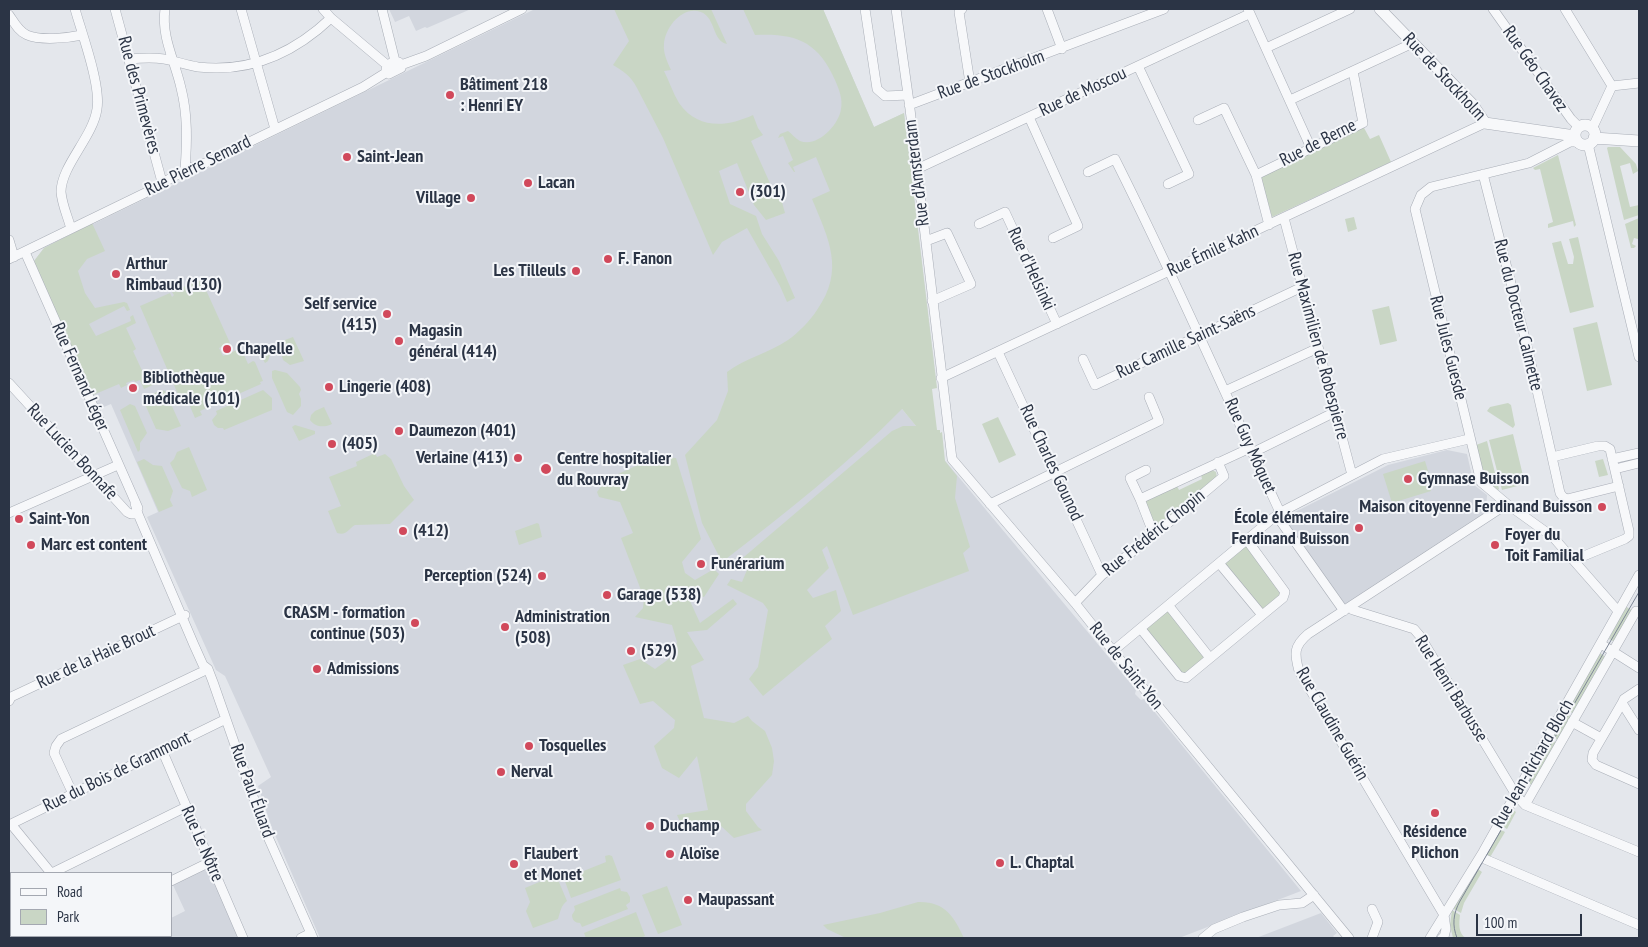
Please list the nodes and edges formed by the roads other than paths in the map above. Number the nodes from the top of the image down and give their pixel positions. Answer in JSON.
{"nodes":[{"id":1,"x":75,"y":9,"type":"edge"},
{"id":2,"x":115,"y":9,"type":"edge"},
{"id":3,"x":165,"y":9,"type":"edge"},
{"id":4,"x":241,"y":9,"type":"edge"},
{"id":5,"x":323,"y":9,"type":"edge"},
{"id":6,"x":382,"y":9,"type":"edge"},
{"id":7,"x":522,"y":9,"type":"edge"},
{"id":8,"x":865,"y":9,"type":"edge"},
{"id":9,"x":896,"y":9,"type":"edge"},
{"id":10,"x":962,"y":9,"type":"edge"},
{"id":11,"x":1047,"y":9,"type":"edge"},
{"id":12,"x":1164,"y":9,"type":"edge"},
{"id":13,"x":1350,"y":9,"type":"edge"},
{"id":14,"x":1380,"y":9,"type":"edge"},
{"id":15,"x":1493,"y":9,"type":"edge"},
{"id":16,"x":1565,"y":9,"type":"edge"},
{"id":17,"x":1248,"y":11,"type":"edge"},
{"id":18,"x":9,"y":15,"type":"edge"},
{"id":19,"x":331,"y":18,"type":"junction"},
{"id":20,"x":82,"y":35,"type":"junction"},
{"id":21,"x":1413,"y":43,"type":"junction"},
{"id":22,"x":1266,"y":48,"type":"junction"},
{"id":23,"x":1062,"y":49,"type":"junction"},
{"id":24,"x":129,"y":59,"type":"junction"},
{"id":25,"x":173,"y":62,"type":"junction"},
{"id":26,"x":257,"y":62,"type":"junction"},
{"id":27,"x":392,"y":66,"type":"junction"},
{"id":28,"x":1138,"y":66,"type":"junction"},
{"id":29,"x":1353,"y":71,"type":"junction"},
{"id":30,"x":970,"y":83,"type":"junction"},
{"id":31,"x":1639,"y":83,"type":"edge"},
{"id":32,"x":1612,"y":86,"type":"junction"},
{"id":33,"x":908,"y":95,"type":"junction"},
{"id":34,"x":1290,"y":100,"type":"junction"},
{"id":35,"x":909,"y":105,"type":"junction"},
{"id":36,"x":1029,"y":117,"type":"junction"},
{"id":37,"x":1198,"y":120,"type":"dead end"},
{"id":38,"x":1485,"y":123,"type":"junction"},
{"id":39,"x":275,"y":129,"type":"junction"},
{"id":40,"x":1585,"y":136,"type":"junction"},
{"id":41,"x":1639,"y":140,"type":"edge"},
{"id":42,"x":1311,"y":148,"type":"junction"},
{"id":43,"x":917,"y":169,"type":"junction"},
{"id":44,"x":185,"y":170,"type":"junction"},
{"id":45,"x":1088,"y":172,"type":"dead end"},
{"id":46,"x":1256,"y":174,"type":"junction"},
{"id":47,"x":1483,"y":174,"type":"junction"},
{"id":48,"x":162,"y":182,"type":"junction"},
{"id":49,"x":1168,"y":184,"type":"dead end"},
{"id":50,"x":1284,"y":218,"type":"junction"},
{"id":51,"x":979,"y":224,"type":"dead end"},
{"id":52,"x":1269,"y":225,"type":"junction"},
{"id":53,"x":72,"y":229,"type":"junction"},
{"id":54,"x":1052,"y":238,"type":"dead end"},
{"id":55,"x":9,"y":240,"type":"edge"},
{"id":56,"x":926,"y":241,"type":"junction"},
{"id":57,"x":25,"y":252,"type":"junction"},
{"id":58,"x":12,"y":258,"type":"edge"},
{"id":59,"x":1169,"y":272,"type":"junction"},
{"id":60,"x":1302,"y":287,"type":"junction"},
{"id":61,"x":932,"y":302,"type":"junction"},
{"id":62,"x":1057,"y":324,"type":"junction"},
{"id":63,"x":1200,"y":336,"type":"junction"},
{"id":64,"x":1318,"y":348,"type":"junction"},
{"id":65,"x":998,"y":352,"type":"junction"},
{"id":66,"x":1639,"y":357,"type":"edge"},
{"id":67,"x":1083,"y":359,"type":"dead end"},
{"id":68,"x":941,"y":378,"type":"junction"},
{"id":69,"x":9,"y":384,"type":"edge"},
{"id":70,"x":1225,"y":392,"type":"junction"},
{"id":71,"x":1149,"y":397,"type":"dead end"},
{"id":72,"x":1335,"y":412,"type":"junction"},
{"id":73,"x":1469,"y":439,"type":"junction"},
{"id":74,"x":1251,"y":450,"type":"junction"},
{"id":75,"x":1639,"y":453,"type":"edge"},
{"id":76,"x":1552,"y":457,"type":"junction"},
{"id":77,"x":1612,"y":459,"type":"junction"},
{"id":78,"x":1218,"y":462,"type":"junction"},
{"id":79,"x":1639,"y":463,"type":"edge"},
{"id":80,"x":118,"y":465,"type":"junction"},
{"id":81,"x":1615,"y":469,"type":"junction"},
{"id":82,"x":1146,"y":470,"type":"dead end"},
{"id":83,"x":1055,"y":471,"type":"junction"},
{"id":84,"x":1352,"y":475,"type":"junction"},
{"id":85,"x":93,"y":476,"type":"junction"},
{"id":86,"x":1619,"y":486,"type":"junction"},
{"id":87,"x":1140,"y":499,"type":"junction"},
{"id":88,"x":135,"y":503,"type":"junction"},
{"id":89,"x":990,"y":504,"type":"junction"},
{"id":90,"x":1507,"y":504,"type":"junction"},
{"id":91,"x":9,"y":514,"type":"edge"},
{"id":92,"x":138,"y":514,"type":"junction"},
{"id":93,"x":1278,"y":514,"type":"junction"},
{"id":94,"x":1154,"y":535,"type":"junction"},
{"id":95,"x":1246,"y":540,"type":"junction"},
{"id":96,"x":1574,"y":560,"type":"junction"},
{"id":97,"x":1219,"y":563,"type":"junction"},
{"id":98,"x":1102,"y":575,"type":"junction"},
{"id":99,"x":1639,"y":575,"type":"edge"},
{"id":100,"x":1075,"y":603,"type":"junction"},
{"id":101,"x":1169,"y":606,"type":"junction"},
{"id":102,"x":1347,"y":609,"type":"junction"},
{"id":103,"x":1618,"y":611,"type":"junction"},
{"id":104,"x":1636,"y":611,"type":"dead end"},
{"id":105,"x":1262,"y":615,"type":"junction"},
{"id":106,"x":184,"y":616,"type":"junction"},
{"id":107,"x":1141,"y":628,"type":"junction"},
{"id":108,"x":1601,"y":644,"type":"junction"},
{"id":109,"x":194,"y":645,"type":"joint"},
{"id":110,"x":1113,"y":651,"type":"junction"},
{"id":111,"x":1613,"y":652,"type":"junction"},
{"id":112,"x":1210,"y":658,"type":"junction"},
{"id":113,"x":1639,"y":668,"type":"edge"},
{"id":114,"x":208,"y":669,"type":"junction"},
{"id":115,"x":1639,"y":689,"type":"edge"},
{"id":116,"x":9,"y":701,"type":"edge"},
{"id":117,"x":1622,"y":703,"type":"junction"},
{"id":118,"x":226,"y":719,"type":"junction"},
{"id":119,"x":1572,"y":722,"type":"junction"},
{"id":120,"x":1639,"y":730,"type":"edge"},
{"id":121,"x":1601,"y":738,"type":"junction"},
{"id":122,"x":162,"y":750,"type":"junction"},
{"id":123,"x":1639,"y":784,"type":"edge"},
{"id":124,"x":73,"y":794,"type":"junction"},
{"id":125,"x":1516,"y":795,"type":"junction"},
{"id":126,"x":1525,"y":805,"type":"junction"},
{"id":127,"x":186,"y":807,"type":"junction"},
{"id":128,"x":10,"y":825,"type":"edge"},
{"id":129,"x":1639,"y":852,"type":"edge"},
{"id":130,"x":1480,"y":857,"type":"junction"},
{"id":131,"x":210,"y":862,"type":"junction"},
{"id":132,"x":51,"y":872,"type":"edge"},
{"id":133,"x":54,"y":872,"type":"edge"},
{"id":134,"x":172,"y":881,"type":"edge"},
{"id":135,"x":1314,"y":895,"type":"junction"},
{"id":136,"x":1372,"y":909,"type":"dead end"},
{"id":137,"x":1444,"y":915,"type":"junction"},
{"id":138,"x":1639,"y":925,"type":"edge"},
{"id":139,"x":312,"y":936,"type":"edge"},
{"id":140,"x":1432,"y":936,"type":"edge"},
{"id":141,"x":243,"y":938,"type":"edge"},
{"id":142,"x":301,"y":938,"type":"edge"},
{"id":143,"x":1203,"y":938,"type":"edge"},
{"id":144,"x":1349,"y":938,"type":"edge"},
{"id":145,"x":1372,"y":938,"type":"edge"},
{"id":146,"x":1444,"y":938,"type":"edge"}],
"edges":[{"from":1,"to":20,"type":"street"},
{"from":2,"to":24,"type":"street","name":"Rue des Primevères"},
{"from":3,"to":25,"type":"street"},
{"from":4,"to":26,"type":"street"},
{"from":5,"to":19,"type":"street"},
{"from":6,"to":27,"type":"street"},
{"from":7,"to":27,"type":"street","name":"Rue Pierre Semard"},
{"from":8,"to":33,"type":"street"},
{"from":9,"to":33,"type":"street"},
{"from":10,"to":30,"type":"street"},
{"from":11,"to":23,"type":"street"},
{"from":12,"to":23,"type":"street","name":"Rue de Stockholm"},
{"from":13,"to":22,"type":"street"},
{"from":14,"to":21,"type":"street","name":"Rue de Stockholm"},
{"from":15,"to":40,"type":"street","name":"Rue Géo Chavez"},
{"from":16,"to":32,"type":"street"},
{"from":17,"to":22,"type":"street"},
{"from":17,"to":28,"type":"street","name":"Rue de Moscou"},
{"from":18,"to":20,"type":"street"},
{"from":19,"to":26,"type":"street"},
{"from":19,"to":27,"type":"street"},
{"from":20,"to":53,"type":"street"},
{"from":21,"to":29,"type":"street"},
{"from":21,"to":38,"type":"street","name":"Rue de Stockholm"},
{"from":22,"to":34,"type":"street"},
{"from":23,"to":30,"type":"street","name":"Rue de Stockholm"},
{"from":24,"to":25,"type":"street"},
{"from":24,"to":48,"type":"street","name":"Rue des Primevères"},
{"from":25,"to":26,"type":"street"},
{"from":25,"to":44,"type":"street"},
{"from":26,"to":39,"type":"street"},
{"from":27,"to":39,"type":"street","name":"Rue Pierre Semard"},
{"from":28,"to":36,"type":"street","name":"Rue de Moscou"},
{"from":28,"to":49,"type":"street"},
{"from":29,"to":34,"type":"street"},
{"from":29,"to":42,"type":"street","name":"Rue de Berne"},
{"from":30,"to":35,"type":"street","name":"Rue de Stockholm"},
{"from":31,"to":32,"type":"street"},
{"from":32,"to":40,"type":"street"},
{"from":33,"to":35,"type":"street"},
{"from":34,"to":42,"type":"street"},
{"from":35,"to":43,"type":"street","name":"Rue d'Amsterdam"},
{"from":36,"to":43,"type":"street","name":"Rue de Moscou"},
{"from":36,"to":54,"type":"street"},
{"from":37,"to":46,"type":"street"},
{"from":38,"to":40,"type":"street","name":"Rue de Stockholm"},
{"from":38,"to":50,"type":"street","name":"Rue Émile Kahn"},
{"from":39,"to":44,"type":"street","name":"Rue Pierre Semard"},
{"from":40,"to":41,"type":"street","name":"Rue de Stockholm"},
{"from":40,"to":47,"type":"street","name":"Rue Jules Guesde"},
{"from":40,"to":66,"type":"street"},
{"from":42,"to":46,"type":"street","name":"Rue de Berne"},
{"from":43,"to":56,"type":"street","name":"Rue d'Amsterdam"},
{"from":44,"to":48,"type":"street","name":"Rue Pierre Semard"},
{"from":45,"to":59,"type":"street","name":"Rue Guy Môquet"},
{"from":46,"to":52,"type":"street"},
{"from":47,"to":73,"type":"street","name":"Rue Jules Guesde"},
{"from":47,"to":76,"type":"street","name":"Rue du Docteur Calmette"},
{"from":48,"to":53,"type":"street","name":"Rue Pierre Semard"},
{"from":50,"to":52,"type":"street","name":"Rue Émile Kahn"},
{"from":50,"to":60,"type":"street","name":"Rue Maximilien de Robespierre"},
{"from":51,"to":62,"type":"street","name":"Rue d'Helsinki"},
{"from":52,"to":59,"type":"street","name":"Rue Émile Kahn"},
{"from":53,"to":57,"type":"street","name":"Rue Pierre Semard"},
{"from":55,"to":58,"type":"street"},
{"from":56,"to":61,"type":"street","name":"Rue d'Amsterdam"},
{"from":56,"to":61,"type":"street","name":"Rue d'Amsterdam"},
{"from":57,"to":58,"type":"street","name":"Rue Pierre Semard"},
{"from":57,"to":80,"type":"street","name":"Rue Fernand Léger"},
{"from":59,"to":62,"type":"street","name":"Rue Émile Kahn"},
{"from":59,"to":63,"type":"street","name":"Rue Guy Môquet"},
{"from":60,"to":63,"type":"street","name":"Rue Camille Saint-Saëns"},
{"from":60,"to":64,"type":"street","name":"Rue Maximilien de Robespierre"},
{"from":61,"to":68,"type":"street","name":"Rue d'Amsterdam"},
{"from":62,"to":65,"type":"street","name":"Rue Émile Kahn"},
{"from":63,"to":67,"type":"street","name":"Rue Camille Saint-Saëns"},
{"from":63,"to":70,"type":"street","name":"Rue Guy Môquet"},
{"from":64,"to":70,"type":"street"},
{"from":64,"to":72,"type":"street","name":"Rue Maximilien de Robespierre"},
{"from":65,"to":68,"type":"street","name":"Rue Émile Kahn"},
{"from":65,"to":83,"type":"street","name":"Rue Charles Gounod"},
{"from":68,"to":89,"type":"street","name":"Rue de Saint-Yon"},
{"from":69,"to":85,"type":"street","name":"Rue Lucien Bonnafe"},
{"from":70,"to":74,"type":"street","name":"Rue Guy Môquet"},
{"from":71,"to":83,"type":"street"},
{"from":72,"to":74,"type":"street"},
{"from":72,"to":84,"type":"street","name":"Rue Maximilien de Robespierre"},
{"from":73,"to":84,"type":"street"},
{"from":73,"to":90,"type":"street","name":"Rue Jules Guesde"},
{"from":74,"to":78,"type":"street"},
{"from":74,"to":93,"type":"street","name":"Rue Guy Môquet"},
{"from":75,"to":77,"type":"street"},
{"from":76,"to":77,"type":"street"},
{"from":76,"to":86,"type":"street","name":"Rue du Docteur Calmette"},
{"from":77,"to":81,"type":"street"},
{"from":78,"to":87,"type":"street"},
{"from":78,"to":94,"type":"street","name":"Rue Frédéric Chopin"},
{"from":79,"to":81,"type":"street"},
{"from":80,"to":85,"type":"street"},
{"from":80,"to":88,"type":"street","name":"Rue Fernand Léger"},
{"from":81,"to":86,"type":"street"},
{"from":82,"to":87,"type":"street"},
{"from":83,"to":89,"type":"street"},
{"from":83,"to":98,"type":"street","name":"Rue Charles Gounod"},
{"from":84,"to":93,"type":"street"},
{"from":85,"to":91,"type":"street"},
{"from":85,"to":92,"type":"street","name":"Rue Lucien Bonnafe"},
{"from":86,"to":96,"type":"street"},
{"from":87,"to":94,"type":"street"},
{"from":88,"to":92,"type":"street","name":"Rue Fernand Léger"},
{"from":88,"to":106,"type":"street","name":"Rue Fernand Léger"},
{"from":89,"to":100,"type":"street","name":"Rue de Saint-Yon"},
{"from":90,"to":96,"type":"street","name":"Rue Jules Guesde"},
{"from":90,"to":102,"type":"street","name":"Rue Claudine Guérin"},
{"from":92,"to":106,"type":"street","name":"Rue Fernand Léger"},
{"from":93,"to":95,"type":"street"},
{"from":93,"to":102,"type":"street","name":"Rue Guy Môquet"},
{"from":94,"to":98,"type":"street","name":"Rue Frédéric Chopin"},
{"from":95,"to":97,"type":"street"},
{"from":95,"to":105,"type":"street"},
{"from":96,"to":103,"type":"street","name":"Rue Jules Guesde"},
{"from":97,"to":101,"type":"street"},
{"from":97,"to":105,"type":"street"},
{"from":98,"to":100,"type":"street","name":"Rue Frédéric Chopin"},
{"from":99,"to":103,"type":"street","name":"Rue Jean-Richard Bloch"},
{"from":100,"to":110,"type":"street","name":"Rue de Saint-Yon"},
{"from":101,"to":107,"type":"street"},
{"from":101,"to":112,"type":"street"},
{"from":102,"to":125,"type":"street","name":"Rue Henri Barbusse"},
{"from":102,"to":137,"type":"street","name":"Rue Claudine Guérin"},
{"from":103,"to":108,"type":"street","name":"Rue Jean-Richard Bloch"},
{"from":104,"to":111,"type":"street","name":"Rue Jean-Richard Bloch"},
{"from":105,"to":112,"type":"street"},
{"from":106,"to":109,"type":"street","name":"Rue Fernand Léger"},
{"from":106,"to":114,"type":"street","name":"Rue Fernand Léger"},
{"from":106,"to":116,"type":"street","name":"Rue de la Haie Brout"},
{"from":107,"to":110,"type":"street"},
{"from":107,"to":112,"type":"street"},
{"from":108,"to":111,"type":"street"},
{"from":108,"to":125,"type":"street","name":"Rue Jean-Richard Bloch"},
{"from":109,"to":114,"type":"street","name":"Rue Paul Éluard"},
{"from":110,"to":135,"type":"street","name":"Rue de Saint-Yon"},
{"from":111,"to":113,"type":"street"},
{"from":111,"to":119,"type":"street","name":"Rue Jean-Richard Bloch"},
{"from":114,"to":118,"type":"street","name":"Rue Paul Éluard"},
{"from":114,"to":124,"type":"street"},
{"from":115,"to":117,"type":"street"},
{"from":117,"to":120,"type":"street"},
{"from":117,"to":121,"type":"street"},
{"from":118,"to":122,"type":"street","name":"Rue du Bois de Grammont"},
{"from":118,"to":139,"type":"street","name":"Rue Paul Éluard"},
{"from":119,"to":121,"type":"street"},
{"from":119,"to":126,"type":"street","name":"Rue Jean-Richard Bloch"},
{"from":121,"to":123,"type":"street"},
{"from":122,"to":124,"type":"street","name":"Rue du Bois de Grammont"},
{"from":122,"to":127,"type":"street","name":"Rue Le Nôtre"},
{"from":124,"to":128,"type":"street","name":"Rue du Bois de Grammont"},
{"from":125,"to":126,"type":"street","name":"Rue Henri Barbusse"},
{"from":125,"to":130,"type":"street","name":"Rue Jean-Richard Bloch"},
{"from":126,"to":129,"type":"street"},
{"from":127,"to":131,"type":"street","name":"Rue Le Nôtre"},
{"from":127,"to":133,"type":"street"},
{"from":128,"to":132,"type":"street"},
{"from":130,"to":137,"type":"street","name":"Rue Jean-Richard Bloch"},
{"from":130,"to":138,"type":"street"},
{"from":131,"to":134,"type":"street"},
{"from":131,"to":141,"type":"street","name":"Rue Le Nôtre"},
{"from":135,"to":143,"type":"street"},
{"from":135,"to":144,"type":"street","name":"Rue de Saint-Yon"},
{"from":136,"to":145,"type":"street"},
{"from":137,"to":140,"type":"street","name":"Rue Jean-Richard Bloch"},
{"from":137,"to":146,"type":"street"},
{"from":139,"to":142,"type":"street"},
{"from":140,"to":146,"type":"street"}]}
